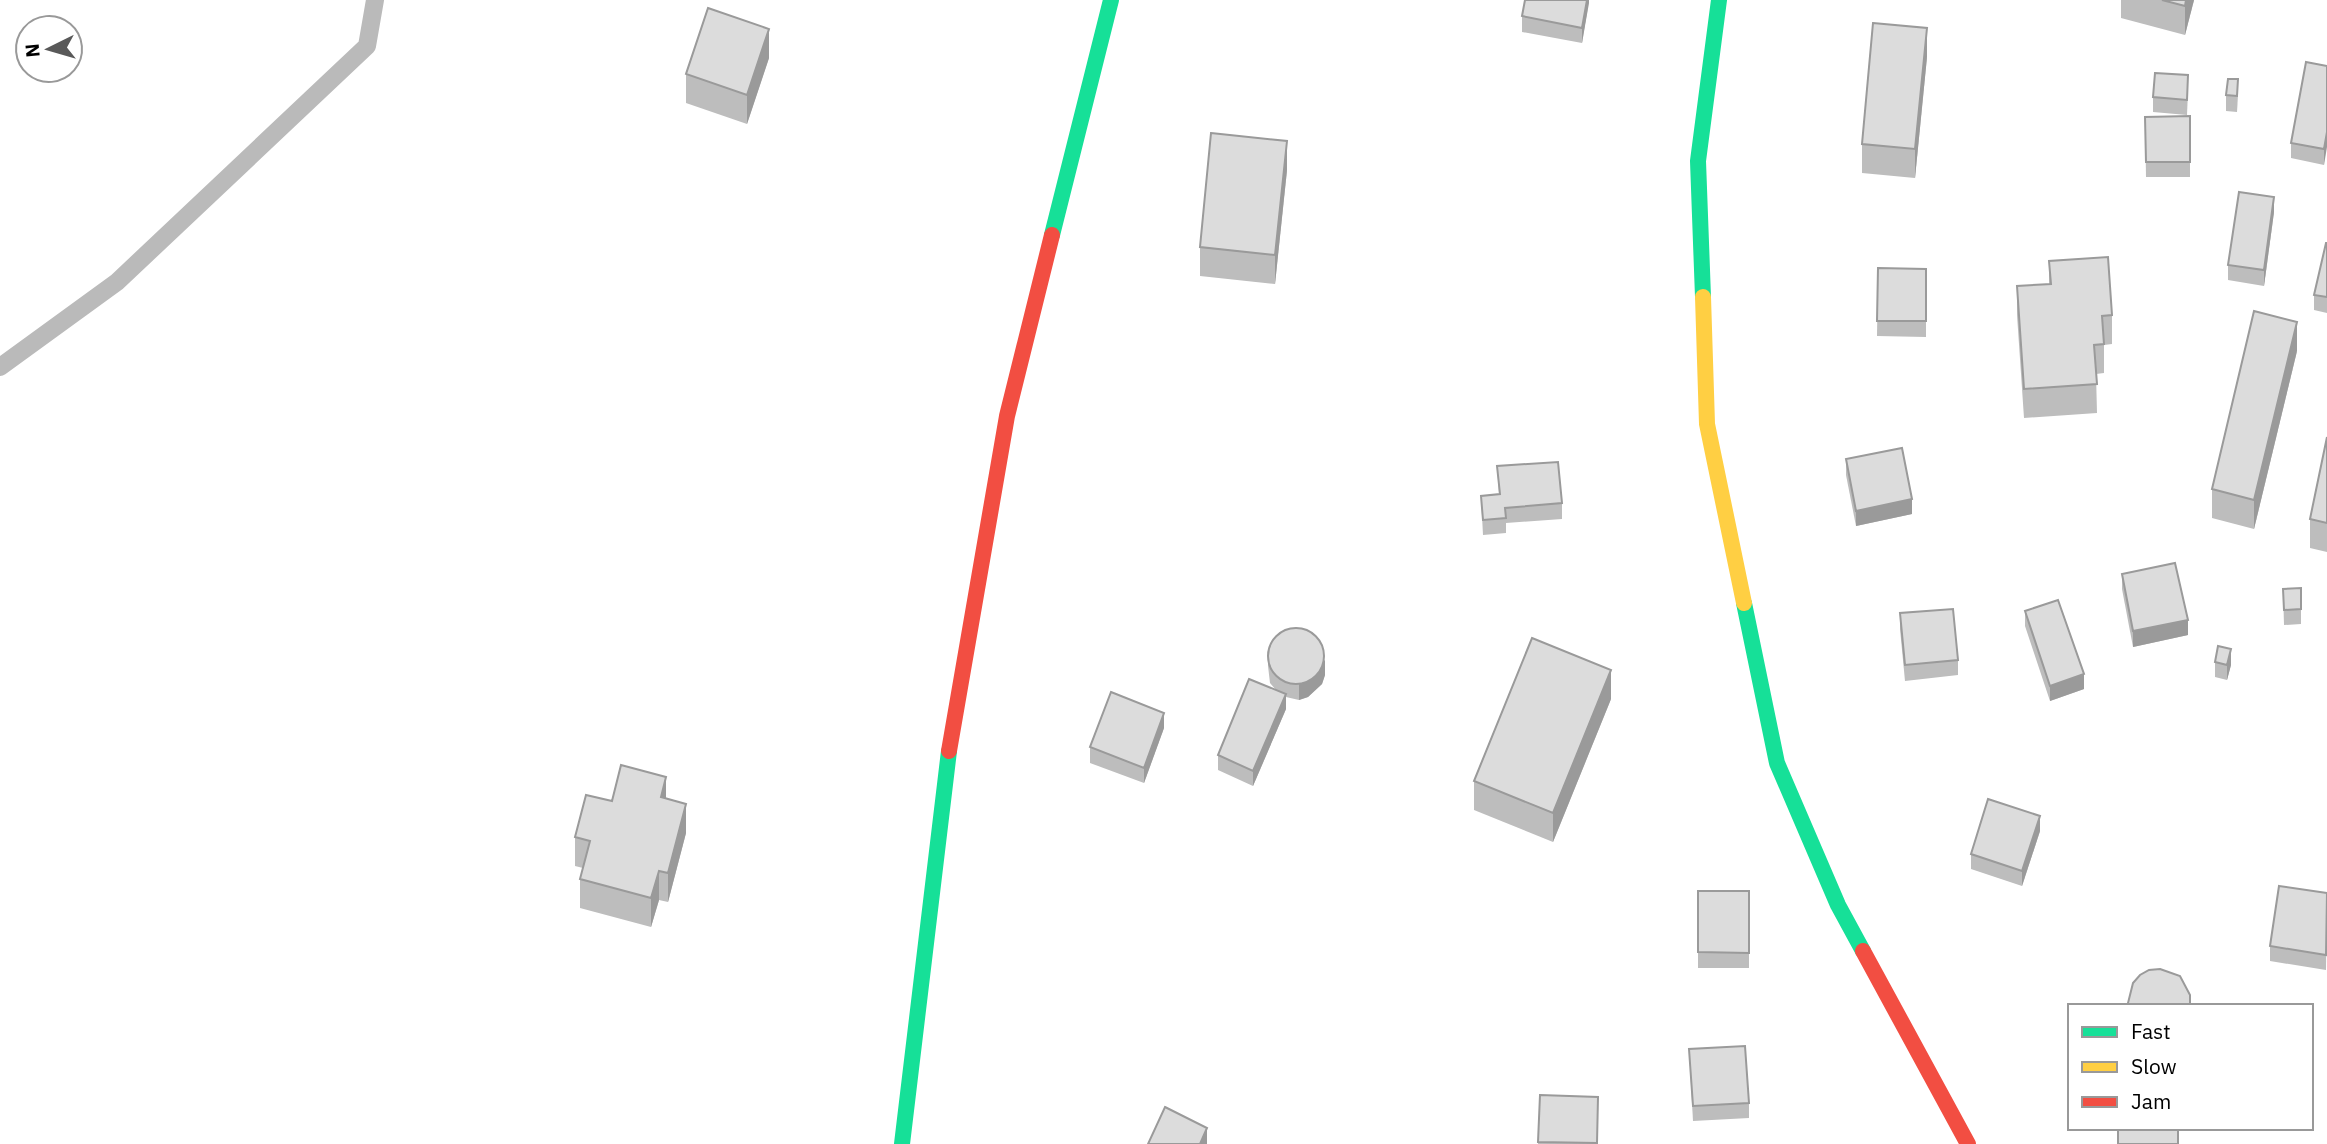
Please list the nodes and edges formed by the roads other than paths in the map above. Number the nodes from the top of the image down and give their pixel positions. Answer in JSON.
{"nodes":[{"id":1,"x":1111,"y":0,"type":"edge"},
{"id":2,"x":1719,"y":0,"type":"edge"},
{"id":3,"x":902,"y":1144,"type":"edge"},
{"id":4,"x":1968,"y":1144,"type":"edge"}],
"edges":[{"from":1,"to":3,"type":"street"},
{"from":2,"to":4,"type":"street"}]}
